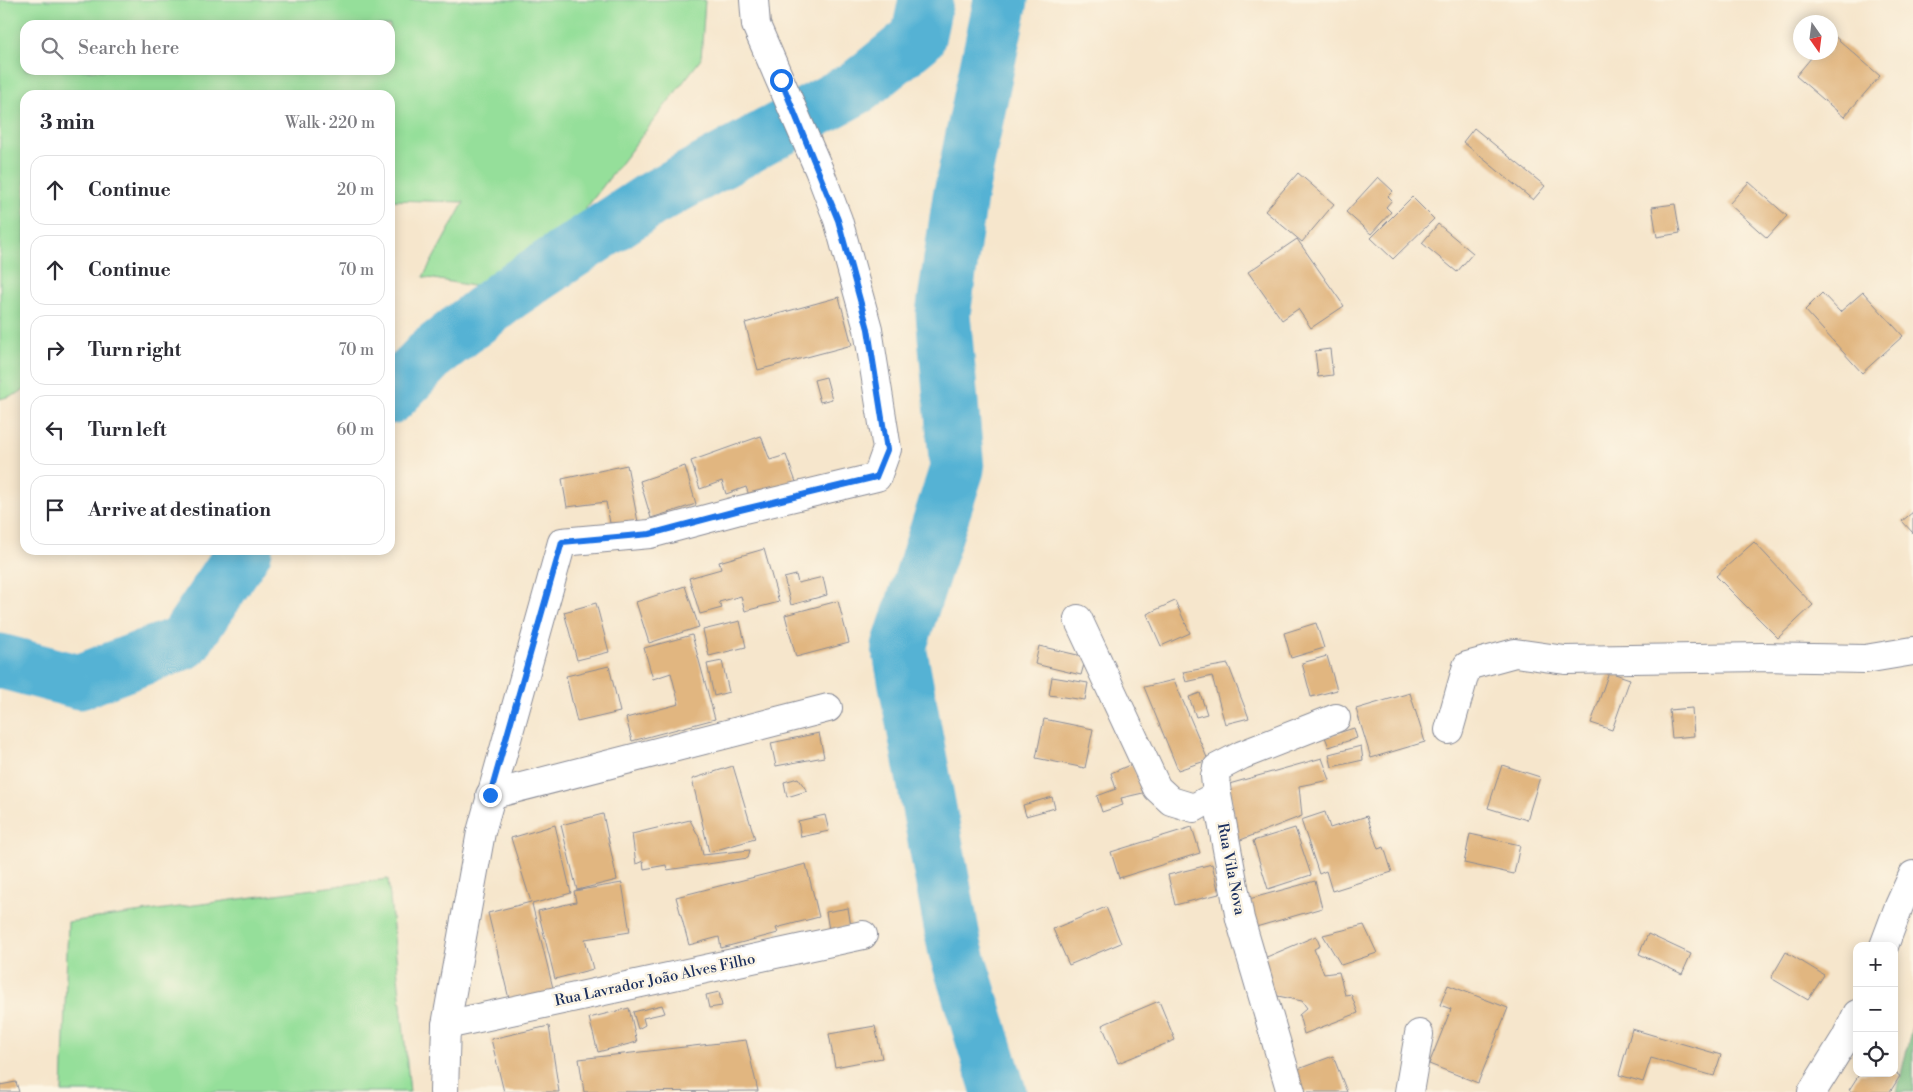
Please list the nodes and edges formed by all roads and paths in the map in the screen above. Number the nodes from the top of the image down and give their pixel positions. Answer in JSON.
{"nodes":[{"id":1,"x":754,"y":0,"type":"edge"},
{"id":2,"x":1078,"y":619,"type":"dead end"},
{"id":3,"x":1913,"y":651,"type":"edge"},
{"id":4,"x":828,"y":708,"type":"dead end"},
{"id":5,"x":1336,"y":718,"type":"dead end"},
{"id":6,"x":1450,"y":730,"type":"dead end"},
{"id":7,"x":490,"y":795,"type":"junction"},
{"id":8,"x":1217,"y":795,"type":"junction"},
{"id":9,"x":1913,"y":876,"type":"edge"},
{"id":10,"x":863,"y":935,"type":"dead end"},
{"id":11,"x":1886,"y":942,"type":"edge"},
{"id":12,"x":1853,"y":1022,"type":"edge"},
{"id":13,"x":446,"y":1025,"type":"junction"},
{"id":14,"x":1419,"y":1034,"type":"dead end"},
{"id":15,"x":444,"y":1092,"type":"edge"},
{"id":16,"x":1291,"y":1092,"type":"edge"},
{"id":17,"x":1409,"y":1092,"type":"edge"},
{"id":18,"x":1812,"y":1092,"type":"edge"}],
"edges":[{"from":1,"to":7,"type":"street"},
{"from":2,"to":8,"type":"street"},
{"from":3,"to":6,"type":"street"},
{"from":4,"to":7,"type":"street"},
{"from":5,"to":8,"type":"street","name":"Rua Vila Nova"},
{"from":7,"to":13,"type":"street"},
{"from":8,"to":16,"type":"street","name":"Rua Vila Nova"},
{"from":9,"to":11,"type":"street"},
{"from":10,"to":13,"type":"street","name":"Rua Lavrador João Alves Filho"},
{"from":12,"to":18,"type":"street"},
{"from":13,"to":15,"type":"street"},
{"from":14,"to":17,"type":"street"}]}
